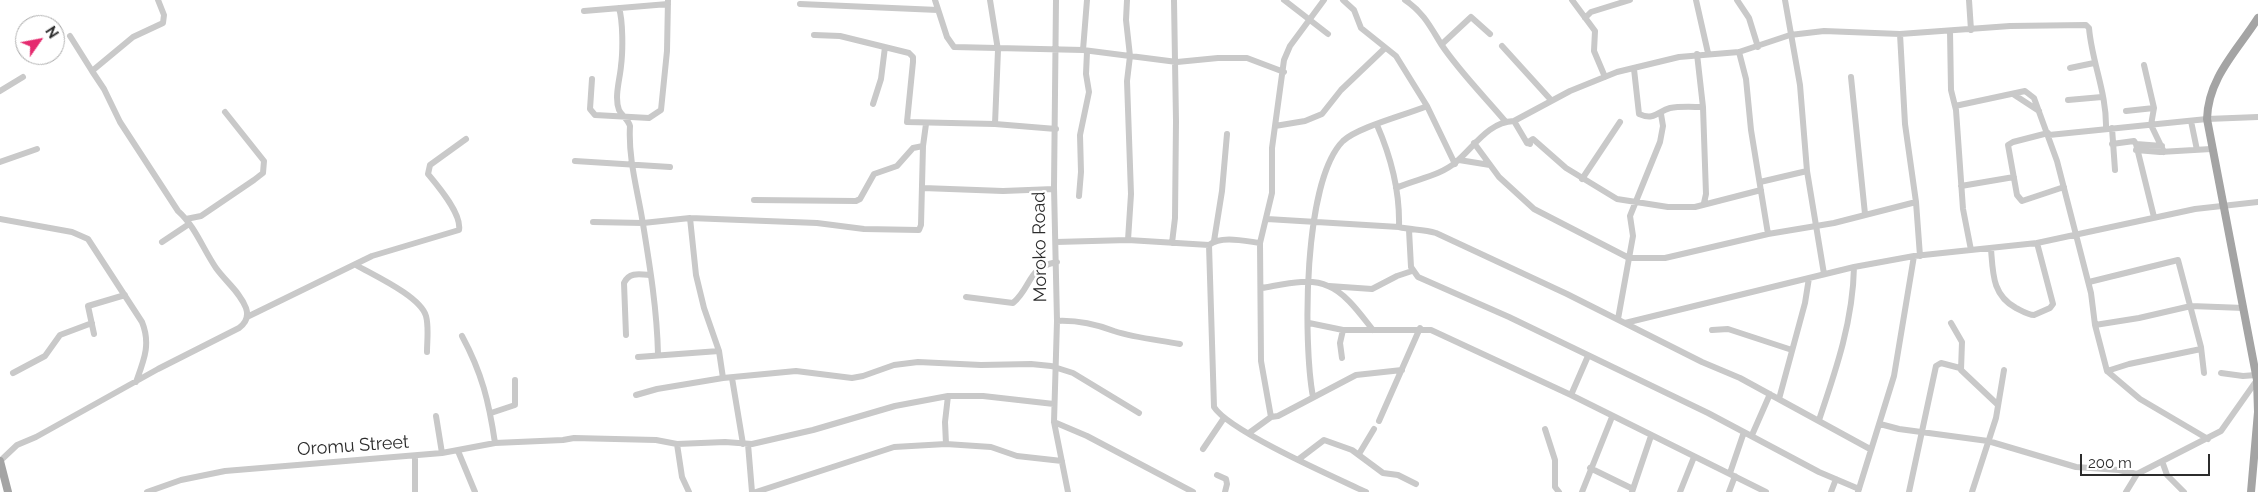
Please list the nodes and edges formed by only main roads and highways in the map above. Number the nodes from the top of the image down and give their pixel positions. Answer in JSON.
{"nodes":[{"id":1,"x":2258,"y":18,"type":"edge"},
{"id":2,"x":2255,"y":353,"type":"edge"},
{"id":3,"x":2256,"y":453,"type":"edge"},
{"id":4,"x":0,"y":461,"type":"edge"},
{"id":5,"x":8,"y":492,"type":"edge"},
{"id":6,"x":2250,"y":492,"type":"edge"}],
"edges":[{"from":1,"to":2,"type":"main road"},
{"from":2,"to":3,"type":"main road"},
{"from":3,"to":6,"type":"main road"},
{"from":4,"to":5,"type":"main road"}]}
